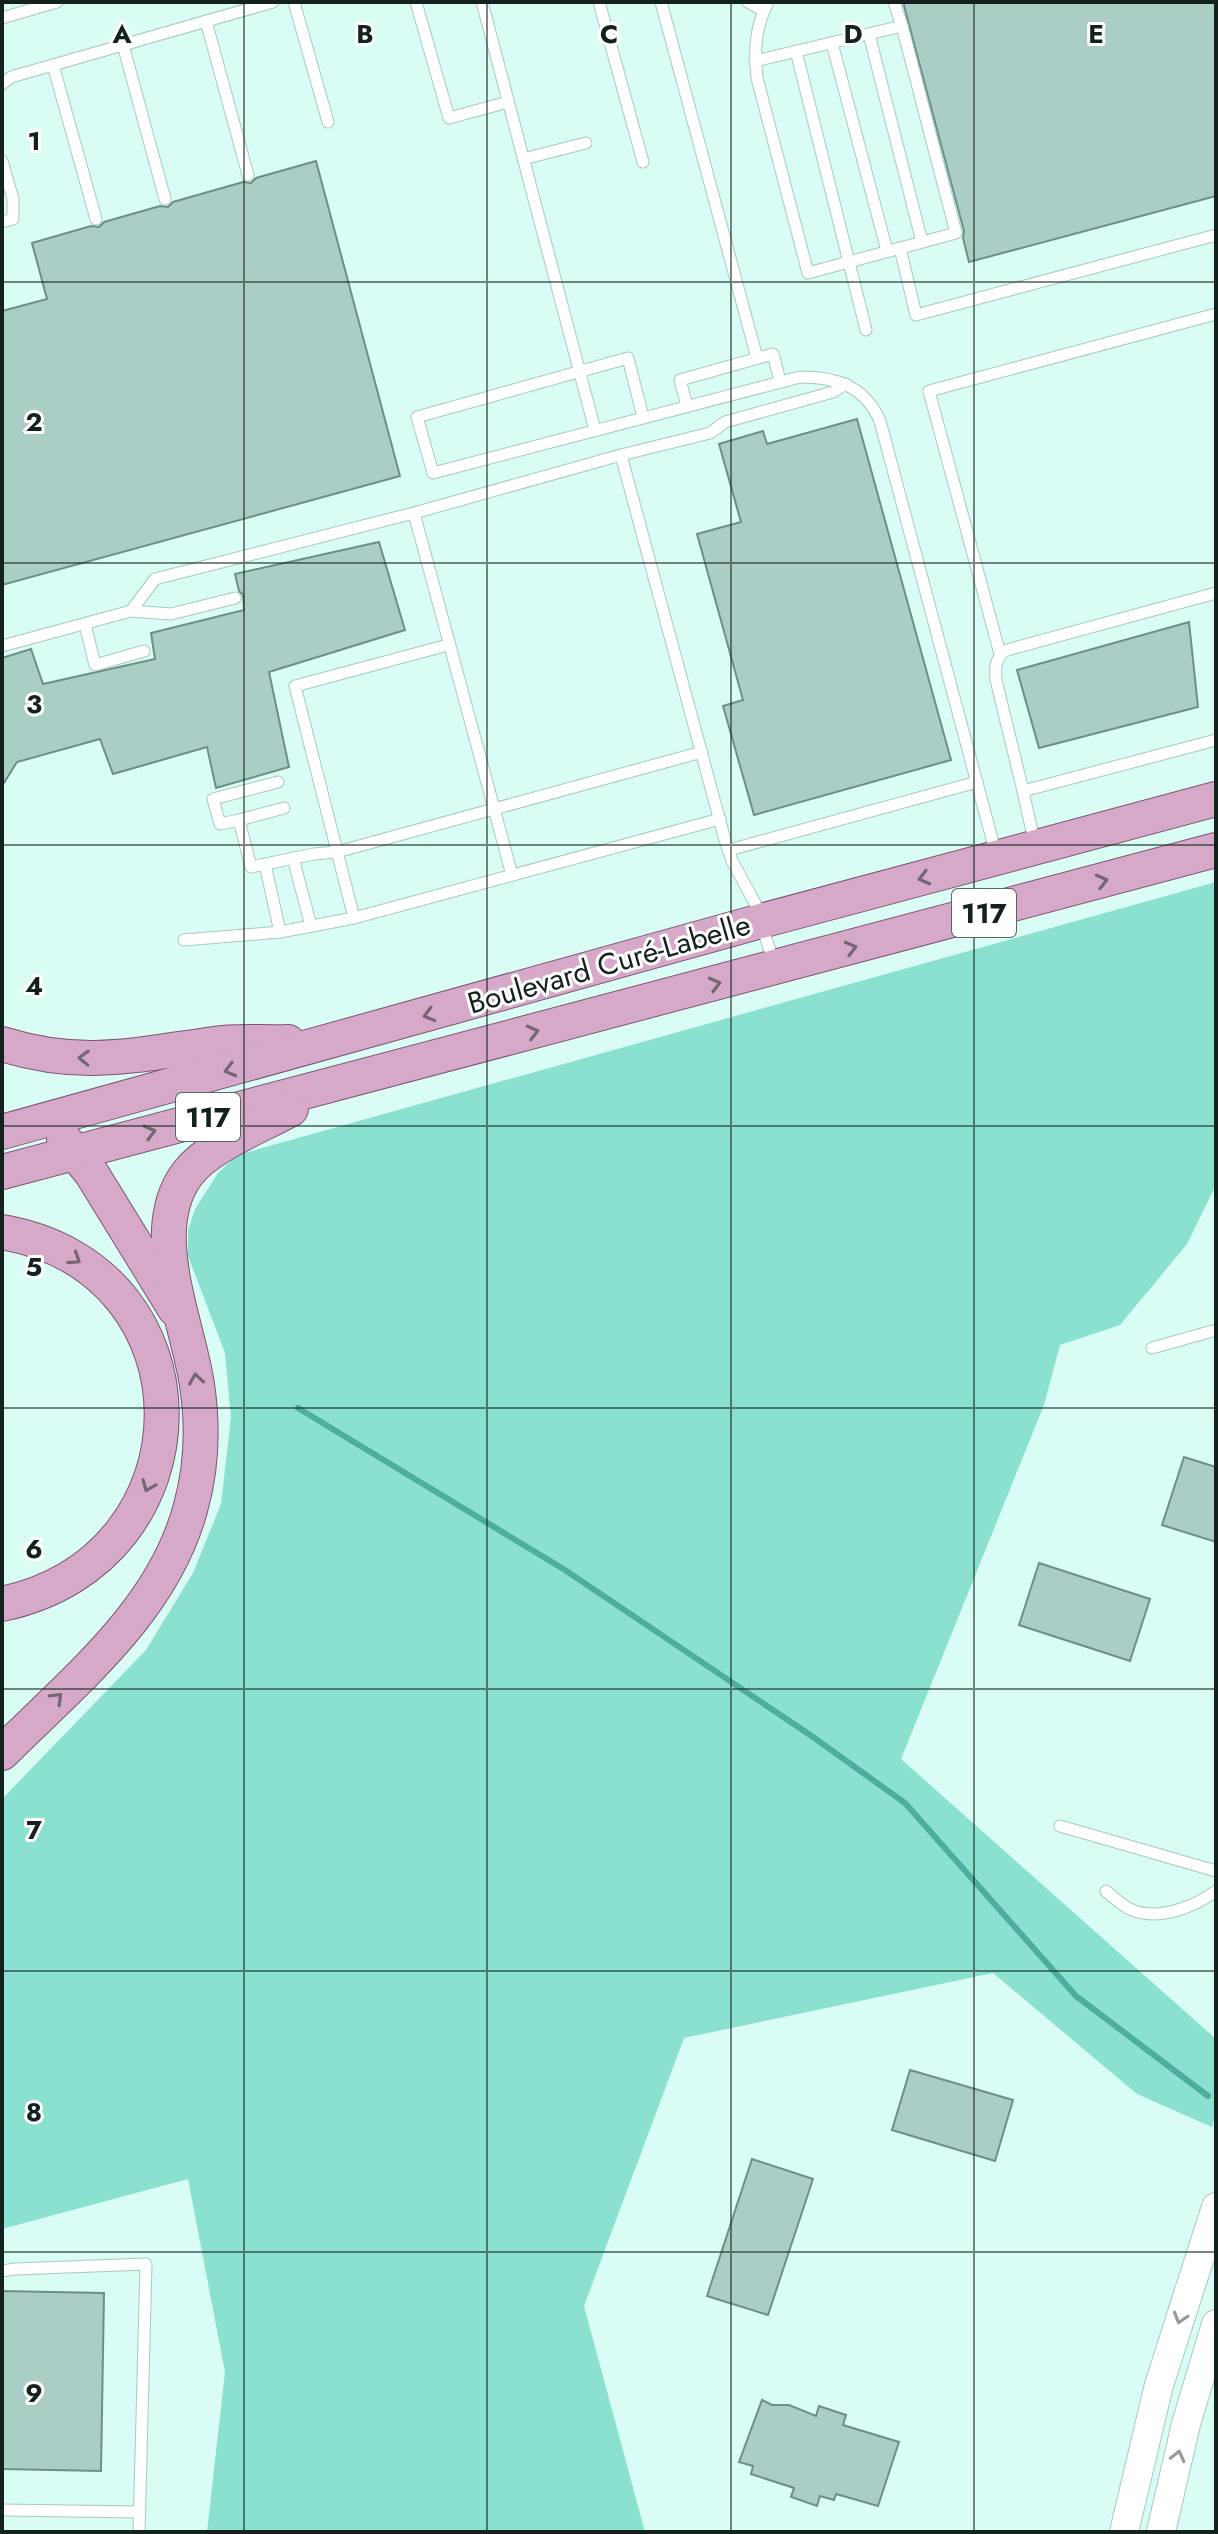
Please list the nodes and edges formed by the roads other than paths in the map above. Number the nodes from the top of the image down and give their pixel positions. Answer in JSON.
{"nodes":[{"id":1,"x":57,"y":2,"type":"edge"},
{"id":2,"x":273,"y":2,"type":"edge"},
{"id":3,"x":294,"y":2,"type":"edge"},
{"id":4,"x":416,"y":2,"type":"edge"},
{"id":5,"x":482,"y":2,"type":"edge"},
{"id":6,"x":599,"y":2,"type":"edge"},
{"id":7,"x":661,"y":2,"type":"edge"},
{"id":8,"x":748,"y":2,"type":"edge"},
{"id":9,"x":894,"y":2,"type":"edge"},
{"id":10,"x":766,"y":6,"type":"edge"},
{"id":11,"x":2,"y":18,"type":"edge"},
{"id":12,"x":206,"y":21,"type":"junction"},
{"id":13,"x":902,"y":26,"type":"junction"},
{"id":14,"x":869,"y":34,"type":"junction"},
{"id":15,"x":832,"y":43,"type":"junction"},
{"id":16,"x":123,"y":45,"type":"junction"},
{"id":17,"x":796,"y":51,"type":"junction"},
{"id":18,"x":755,"y":61,"type":"junction"},
{"id":19,"x":53,"y":65,"type":"junction"},
{"id":20,"x":5,"y":78,"type":"edge"},
{"id":21,"x":508,"y":102,"type":"junction"},
{"id":22,"x":328,"y":122,"type":"dead end"},
{"id":23,"x":586,"y":143,"type":"dead end"},
{"id":24,"x":523,"y":159,"type":"junction"},
{"id":25,"x":2,"y":161,"type":"edge"},
{"id":26,"x":643,"y":162,"type":"dead end"},
{"id":27,"x":248,"y":175,"type":"dead end"},
{"id":28,"x":165,"y":199,"type":"dead end"},
{"id":29,"x":96,"y":219,"type":"dead end"},
{"id":30,"x":2,"y":222,"type":"edge"},
{"id":31,"x":1216,"y":235,"type":"edge"},
{"id":32,"x":922,"y":242,"type":"junction"},
{"id":33,"x":900,"y":248,"type":"junction"},
{"id":34,"x":887,"y":251,"type":"junction"},
{"id":35,"x":849,"y":262,"type":"junction"},
{"id":36,"x":1216,"y":314,"type":"edge"},
{"id":37,"x":866,"y":330,"type":"dead end"},
{"id":38,"x":757,"y":358,"type":"junction"},
{"id":39,"x":579,"y":372,"type":"junction"},
{"id":40,"x":780,"y":381,"type":"junction"},
{"id":41,"x":846,"y":384,"type":"junction"},
{"id":42,"x":687,"y":406,"type":"junction"},
{"id":43,"x":643,"y":417,"type":"junction"},
{"id":44,"x":595,"y":430,"type":"junction"},
{"id":45,"x":621,"y":455,"type":"junction"},
{"id":46,"x":414,"y":513,"type":"junction"},
{"id":47,"x":1216,"y":593,"type":"edge"},
{"id":48,"x":235,"y":598,"type":"dead end"},
{"id":49,"x":131,"y":611,"type":"junction"},
{"id":50,"x":85,"y":624,"type":"junction"},
{"id":51,"x":448,"y":645,"type":"junction"},
{"id":52,"x":2,"y":646,"type":"edge"},
{"id":53,"x":144,"y":651,"type":"dead end"},
{"id":54,"x":1000,"y":654,"type":"junction"},
{"id":55,"x":1216,"y":740,"type":"edge"},
{"id":56,"x":702,"y":752,"type":"junction"},
{"id":57,"x":278,"y":782,"type":"dead end"},
{"id":58,"x":977,"y":782,"type":"junction"},
{"id":59,"x":1023,"y":791,"type":"junction"},
{"id":60,"x":1216,"y":799,"type":"edge"},
{"id":61,"x":284,"y":808,"type":"dead end"},
{"id":62,"x":494,"y":809,"type":"junction"},
{"id":63,"x":720,"y":819,"type":"junction"},
{"id":64,"x":239,"y":820,"type":"junction"},
{"id":65,"x":1036,"y":849,"type":"junction"},
{"id":66,"x":729,"y":850,"type":"junction"},
{"id":67,"x":1216,"y":850,"type":"edge"},
{"id":68,"x":337,"y":852,"type":"junction"},
{"id":69,"x":293,"y":858,"type":"junction"},
{"id":70,"x":998,"y":858,"type":"junction"},
{"id":71,"x":265,"y":864,"type":"junction"},
{"id":72,"x":512,"y":875,"type":"junction"},
{"id":73,"x":354,"y":918,"type":"junction"},
{"id":74,"x":761,"y":921,"type":"junction"},
{"id":75,"x":311,"y":926,"type":"junction"},
{"id":76,"x":280,"y":932,"type":"junction"},
{"id":77,"x":184,"y":940,"type":"dead end"},
{"id":78,"x":776,"y":969,"type":"junction"},
{"id":79,"x":332,"y":1042,"type":"junction"},
{"id":80,"x":2,"y":1044,"type":"edge"},
{"id":81,"x":340,"y":1082,"type":"junction"},
{"id":82,"x":48,"y":1120,"type":"junction"},
{"id":83,"x":2,"y":1132,"type":"edge"},
{"id":84,"x":75,"y":1153,"type":"junction"},
{"id":85,"x":2,"y":1172,"type":"edge"},
{"id":86,"x":2,"y":1232,"type":"edge"},
{"id":87,"x":181,"y":1319,"type":"junction"},
{"id":88,"x":1216,"y":1330,"type":"edge"},
{"id":89,"x":1152,"y":1348,"type":"dead end"},
{"id":90,"x":2,"y":1604,"type":"edge"},
{"id":91,"x":2,"y":1753,"type":"edge"},
{"id":92,"x":1060,"y":1826,"type":"dead end"},
{"id":93,"x":1216,"y":1871,"type":"edge"},
{"id":94,"x":1106,"y":1891,"type":"dead end"},
{"id":95,"x":1216,"y":1891,"type":"edge"},
{"id":96,"x":1216,"y":2207,"type":"edge"},
{"id":97,"x":2,"y":2271,"type":"edge"},
{"id":98,"x":1216,"y":2324,"type":"edge"},
{"id":99,"x":2,"y":2510,"type":"edge"},
{"id":100,"x":140,"y":2512,"type":"junction"},
{"id":101,"x":139,"y":2532,"type":"edge"},
{"id":102,"x":1124,"y":2532,"type":"edge"},
{"id":103,"x":1161,"y":2532,"type":"edge"}],
"edges":[{"from":1,"to":11,"type":"lane"},
{"from":2,"to":12,"type":"lane"},
{"from":3,"to":22,"type":"lane"},
{"from":4,"to":21,"type":"lane"},
{"from":5,"to":21,"type":"lane"},
{"from":6,"to":26,"type":"lane"},
{"from":7,"to":38,"type":"lane"},
{"from":8,"to":10,"type":"lane"},
{"from":9,"to":13,"type":"lane"},
{"from":10,"to":18,"type":"lane"},
{"from":12,"to":16,"type":"lane"},
{"from":12,"to":27,"type":"lane"},
{"from":13,"to":14,"type":"lane"},
{"from":13,"to":32,"type":"lane"},
{"from":14,"to":15,"type":"lane"},
{"from":14,"to":32,"type":"lane"},
{"from":15,"to":17,"type":"lane"},
{"from":15,"to":34,"type":"lane"},
{"from":16,"to":19,"type":"lane"},
{"from":16,"to":28,"type":"lane"},
{"from":17,"to":18,"type":"lane"},
{"from":17,"to":35,"type":"lane"},
{"from":18,"to":35,"type":"lane"},
{"from":19,"to":20,"type":"lane"},
{"from":19,"to":29,"type":"lane"},
{"from":21,"to":24,"type":"lane"},
{"from":23,"to":24,"type":"lane"},
{"from":24,"to":39,"type":"lane"},
{"from":25,"to":30,"type":"lane"},
{"from":31,"to":33,"type":"lane"},
{"from":32,"to":33,"type":"lane"},
{"from":33,"to":34,"type":"lane"},
{"from":34,"to":35,"type":"lane"},
{"from":35,"to":37,"type":"lane"},
{"from":36,"to":54,"type":"lane"},
{"from":38,"to":40,"type":"lane"},
{"from":38,"to":42,"type":"lane"},
{"from":39,"to":43,"type":"lane"},
{"from":39,"to":44,"type":"lane"},
{"from":39,"to":44,"type":"lane"},
{"from":40,"to":41,"type":"lane"},
{"from":40,"to":42,"type":"lane"},
{"from":41,"to":45,"type":"lane"},
{"from":41,"to":58,"type":"lane"},
{"from":42,"to":43,"type":"lane"},
{"from":43,"to":44,"type":"lane"},
{"from":45,"to":46,"type":"lane"},
{"from":45,"to":56,"type":"lane"},
{"from":46,"to":49,"type":"lane"},
{"from":46,"to":51,"type":"lane"},
{"from":47,"to":54,"type":"lane"},
{"from":48,"to":49,"type":"lane"},
{"from":49,"to":50,"type":"lane"},
{"from":50,"to":52,"type":"lane"},
{"from":50,"to":53,"type":"lane"},
{"from":51,"to":62,"type":"lane"},
{"from":51,"to":68,"type":"lane"},
{"from":54,"to":59,"type":"lane"},
{"from":55,"to":59,"type":"lane"},
{"from":56,"to":62,"type":"lane"},
{"from":56,"to":63,"type":"lane"},
{"from":57,"to":64,"type":"lane"},
{"from":58,"to":66,"type":"lane"},
{"from":58,"to":70,"type":"lane"},
{"from":59,"to":65,"type":"lane"},
{"from":60,"to":65,"type":"main road","name":"Boulevard Curé-Labelle","number":"117"},
{"from":61,"to":64,"type":"lane"},
{"from":62,"to":68,"type":"lane"},
{"from":62,"to":72,"type":"lane"},
{"from":63,"to":66,"type":"lane"},
{"from":63,"to":72,"type":"lane"},
{"from":64,"to":71,"type":"lane"},
{"from":65,"to":70,"type":"main road","name":"Boulevard Curé-Labelle","number":"117"},
{"from":66,"to":74,"type":"lane"},
{"from":78,"to":67,"type":"main road","name":"Boulevard Curé-Labelle","number":"117","one_way":true},
{"from":68,"to":69,"type":"lane"},
{"from":68,"to":73,"type":"lane"},
{"from":69,"to":71,"type":"lane"},
{"from":69,"to":75,"type":"lane"},
{"from":70,"to":74,"type":"main road","name":"Boulevard Curé-Labelle","number":"117","one_way":true},
{"from":71,"to":76,"type":"lane"},
{"from":72,"to":73,"type":"lane"},
{"from":73,"to":75,"type":"lane"},
{"from":74,"to":78,"type":"lane"},
{"from":74,"to":79,"type":"main road","name":"Boulevard Curé-Labelle","number":"117","one_way":true},
{"from":75,"to":76,"type":"lane"},
{"from":76,"to":77,"type":"lane"},
{"from":81,"to":78,"type":"main road","name":"Boulevard Curé-Labelle","number":"117","one_way":true},
{"from":79,"to":80,"type":"main road","one_way":true},
{"from":79,"to":82,"type":"main road","name":"Boulevard Curé-Labelle","number":"117","one_way":true},
{"from":84,"to":81,"type":"main road","name":"Boulevard Curé-Labelle","number":"117","one_way":true},
{"from":81,"to":87,"type":"main road"},
{"from":82,"to":83,"type":"main road","name":"Boulevard Curé-Labelle","number":"117"},
{"from":82,"to":84,"type":"main road"},
{"from":84,"to":85,"type":"main road","name":"Boulevard Curé-Labelle","number":"117"},
{"from":84,"to":87,"type":"main road"},
{"from":86,"to":90,"type":"main road","one_way":true},
{"from":91,"to":87,"type":"main road","one_way":true},
{"from":88,"to":89,"type":"lane"},
{"from":92,"to":93,"type":"lane"},
{"from":94,"to":95,"type":"lane"},
{"from":96,"to":102,"type":"street","one_way":true},
{"from":97,"to":100,"type":"lane"},
{"from":103,"to":98,"type":"street","one_way":true},
{"from":99,"to":100,"type":"lane"},
{"from":100,"to":101,"type":"lane"}]}
